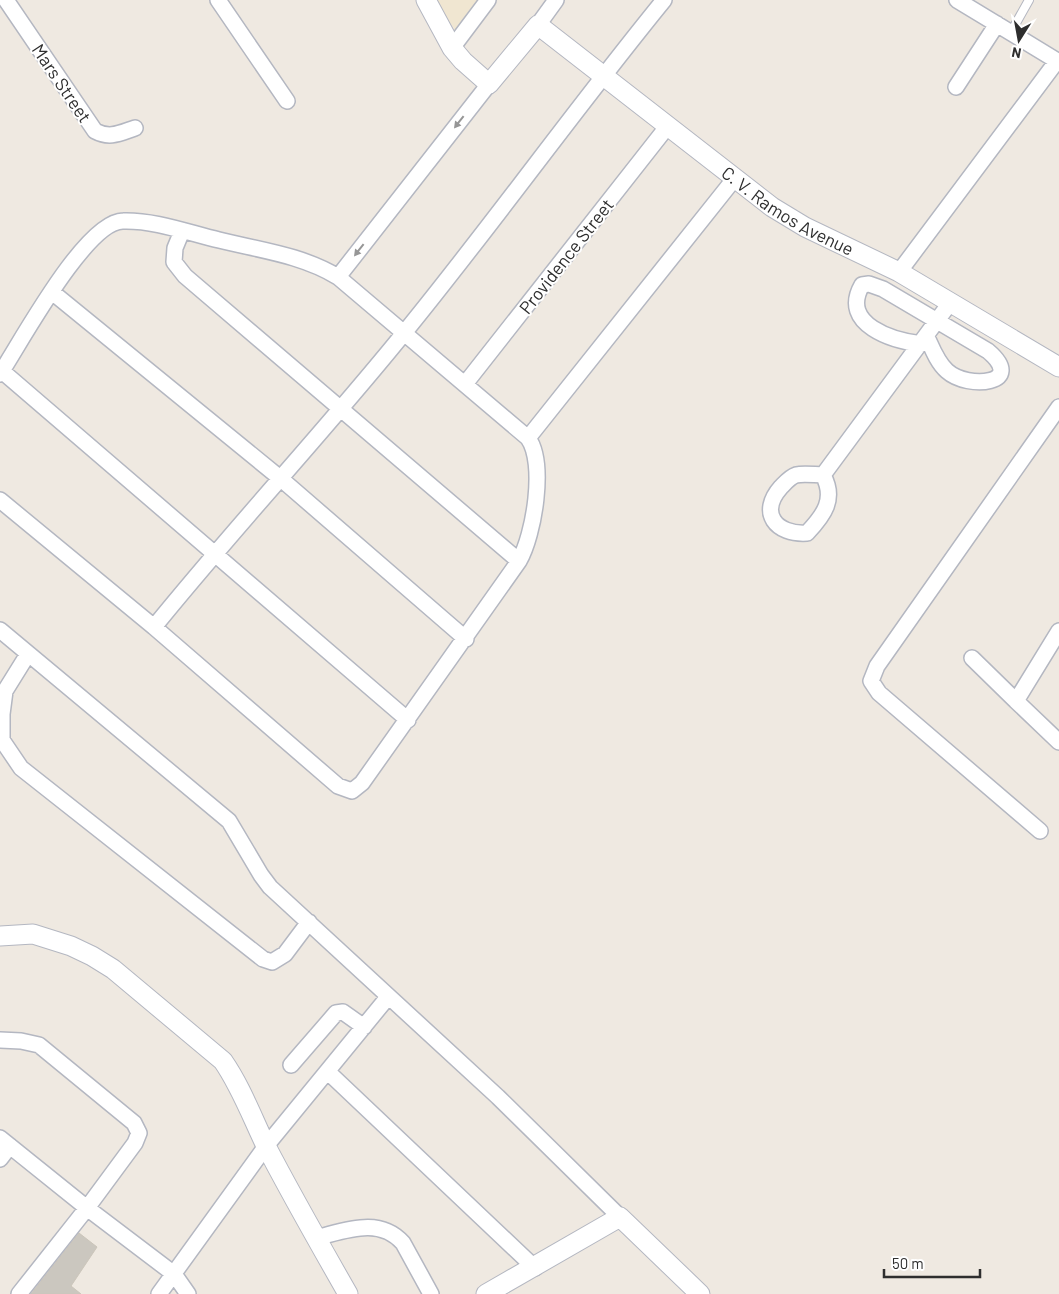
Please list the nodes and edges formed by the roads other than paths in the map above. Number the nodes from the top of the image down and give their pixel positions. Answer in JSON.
{"nodes":[{"id":1,"x":6,"y":0,"type":"edge"},
{"id":2,"x":218,"y":0,"type":"edge"},
{"id":3,"x":426,"y":0,"type":"edge"},
{"id":4,"x":488,"y":0,"type":"edge"},
{"id":5,"x":556,"y":0,"type":"edge"},
{"id":6,"x":664,"y":0,"type":"edge"},
{"id":7,"x":957,"y":0,"type":"edge"},
{"id":8,"x":1029,"y":0,"type":"edge"},
{"id":9,"x":998,"y":24,"type":"junction"},
{"id":10,"x":538,"y":25,"type":"junction"},
{"id":11,"x":1011,"y":32,"type":"junction"},
{"id":12,"x":452,"y":48,"type":"junction"},
{"id":13,"x":1058,"y":61,"type":"edge"},
{"id":14,"x":602,"y":76,"type":"junction"},
{"id":15,"x":489,"y":84,"type":"junction"},
{"id":16,"x":956,"y":87,"type":"dead end"},
{"id":17,"x":288,"y":101,"type":"dead end"},
{"id":18,"x":666,"y":127,"type":"junction"},
{"id":19,"x":136,"y":128,"type":"dead end"},
{"id":20,"x":735,"y":178,"type":"junction"},
{"id":21,"x":182,"y":231,"type":"junction"},
{"id":22,"x":898,"y":272,"type":"junction"},
{"id":23,"x":338,"y":277,"type":"junction"},
{"id":24,"x":52,"y":292,"type":"junction"},
{"id":25,"x":950,"y":303,"type":"junction"},
{"id":26,"x":938,"y":320,"type":"junction"},
{"id":27,"x":404,"y":333,"type":"junction"},
{"id":28,"x":925,"y":340,"type":"junction"},
{"id":29,"x":1059,"y":367,"type":"edge"},
{"id":30,"x":1,"y":372,"type":"edge"},
{"id":31,"x":465,"y":384,"type":"junction"},
{"id":32,"x":342,"y":407,"type":"junction"},
{"id":33,"x":1059,"y":407,"type":"edge"},
{"id":34,"x":528,"y":438,"type":"junction"},
{"id":35,"x":824,"y":475,"type":"junction"},
{"id":36,"x":280,"y":478,"type":"junction"},
{"id":37,"x":0,"y":500,"type":"edge"},
{"id":38,"x":214,"y":553,"type":"junction"},
{"id":39,"x":519,"y":561,"type":"junction"},
{"id":40,"x":154,"y":627,"type":"junction"},
{"id":41,"x":0,"y":630,"type":"edge"},
{"id":42,"x":1059,"y":631,"type":"edge"},
{"id":43,"x":466,"y":639,"type":"junction"},
{"id":44,"x":28,"y":654,"type":"junction"},
{"id":45,"x":972,"y":658,"type":"dead end"},
{"id":46,"x":1016,"y":701,"type":"junction"},
{"id":47,"x":408,"y":720,"type":"junction"},
{"id":48,"x":1,"y":740,"type":"edge"},
{"id":49,"x":1059,"y":742,"type":"edge"},
{"id":50,"x":1040,"y":831,"type":"dead end"},
{"id":51,"x":309,"y":922,"type":"junction"},
{"id":52,"x":0,"y":936,"type":"edge"},
{"id":53,"x":388,"y":997,"type":"junction"},
{"id":54,"x":364,"y":1027,"type":"junction"},
{"id":55,"x":0,"y":1040,"type":"edge"},
{"id":56,"x":292,"y":1065,"type":"dead end"},
{"id":57,"x":328,"y":1072,"type":"junction"},
{"id":58,"x":5,"y":1142,"type":"edge"},
{"id":59,"x":266,"y":1146,"type":"junction"},
{"id":60,"x":0,"y":1159,"type":"edge"},
{"id":61,"x":87,"y":1208,"type":"junction"},
{"id":62,"x":620,"y":1217,"type":"junction"},
{"id":63,"x":315,"y":1238,"type":"junction"},
{"id":64,"x":534,"y":1268,"type":"junction"},
{"id":65,"x":174,"y":1274,"type":"junction"},
{"id":66,"x":692,"y":1292,"type":"edge"},
{"id":67,"x":19,"y":1294,"type":"edge"},
{"id":68,"x":159,"y":1294,"type":"edge"},
{"id":69,"x":188,"y":1294,"type":"edge"},
{"id":70,"x":348,"y":1294,"type":"edge"},
{"id":71,"x":430,"y":1294,"type":"edge"},
{"id":72,"x":486,"y":1294,"type":"edge"}],
"edges":[{"from":1,"to":19,"type":"street","name":"Mars Street"},
{"from":2,"to":17,"type":"street"},
{"from":3,"to":12,"type":"street"},
{"from":4,"to":12,"type":"street"},
{"from":5,"to":10,"type":"street"},
{"from":6,"to":14,"type":"street"},
{"from":7,"to":9,"type":"street"},
{"from":8,"to":11,"type":"lane"},
{"from":9,"to":11,"type":"street"},
{"from":9,"to":16,"type":"street"},
{"from":10,"to":14,"type":"street","name":"C. V. Ramos Avenue"},
{"from":10,"to":15,"type":"street"},
{"from":11,"to":13,"type":"street"},
{"from":12,"to":15,"type":"street"},
{"from":13,"to":22,"type":"street"},
{"from":14,"to":18,"type":"street","name":"C. V. Ramos Avenue"},
{"from":14,"to":27,"type":"street"},
{"from":15,"to":23,"type":"street","one_way":true},
{"from":18,"to":20,"type":"street","name":"C. V. Ramos Avenue"},
{"from":18,"to":31,"type":"street","name":"Providence Street"},
{"from":20,"to":22,"type":"street","name":"C. V. Ramos Avenue"},
{"from":20,"to":34,"type":"street"},
{"from":21,"to":23,"type":"street"},
{"from":21,"to":24,"type":"street"},
{"from":21,"to":32,"type":"street"},
{"from":22,"to":25,"type":"street","name":"C. V. Ramos Avenue"},
{"from":23,"to":27,"type":"street"},
{"from":24,"to":30,"type":"street"},
{"from":24,"to":36,"type":"street"},
{"from":25,"to":26,"type":"street"},
{"from":25,"to":29,"type":"street","name":"C. V. Ramos Avenue"},
{"from":26,"to":28,"type":"street"},
{"from":26,"to":28,"type":"street"},
{"from":26,"to":28,"type":"street"},
{"from":27,"to":31,"type":"street"},
{"from":27,"to":32,"type":"street"},
{"from":28,"to":35,"type":"street"},
{"from":30,"to":38,"type":"street"},
{"from":31,"to":34,"type":"street"},
{"from":32,"to":36,"type":"street"},
{"from":32,"to":39,"type":"street"},
{"from":33,"to":50,"type":"street"},
{"from":34,"to":39,"type":"street"},
{"from":35,"to":35,"type":"street"},
{"from":36,"to":38,"type":"street"},
{"from":36,"to":43,"type":"street"},
{"from":37,"to":40,"type":"street"},
{"from":38,"to":40,"type":"street"},
{"from":38,"to":47,"type":"street"},
{"from":39,"to":43,"type":"street"},
{"from":40,"to":47,"type":"street"},
{"from":41,"to":44,"type":"street"},
{"from":42,"to":46,"type":"street"},
{"from":43,"to":47,"type":"street"},
{"from":44,"to":48,"type":"street"},
{"from":44,"to":51,"type":"street"},
{"from":45,"to":46,"type":"street"},
{"from":46,"to":49,"type":"street"},
{"from":48,"to":51,"type":"street"},
{"from":51,"to":53,"type":"street"},
{"from":52,"to":59,"type":"street"},
{"from":53,"to":54,"type":"street"},
{"from":53,"to":62,"type":"street"},
{"from":54,"to":56,"type":"street"},
{"from":54,"to":57,"type":"street"},
{"from":55,"to":61,"type":"street"},
{"from":57,"to":59,"type":"street"},
{"from":57,"to":64,"type":"street"},
{"from":58,"to":60,"type":"street"},
{"from":58,"to":61,"type":"street"},
{"from":59,"to":63,"type":"street"},
{"from":59,"to":65,"type":"street"},
{"from":61,"to":65,"type":"street"},
{"from":61,"to":67,"type":"street"},
{"from":62,"to":64,"type":"street"},
{"from":62,"to":66,"type":"street"},
{"from":63,"to":70,"type":"street"},
{"from":63,"to":71,"type":"street"},
{"from":64,"to":72,"type":"street"},
{"from":65,"to":68,"type":"street"},
{"from":65,"to":69,"type":"street"}]}
